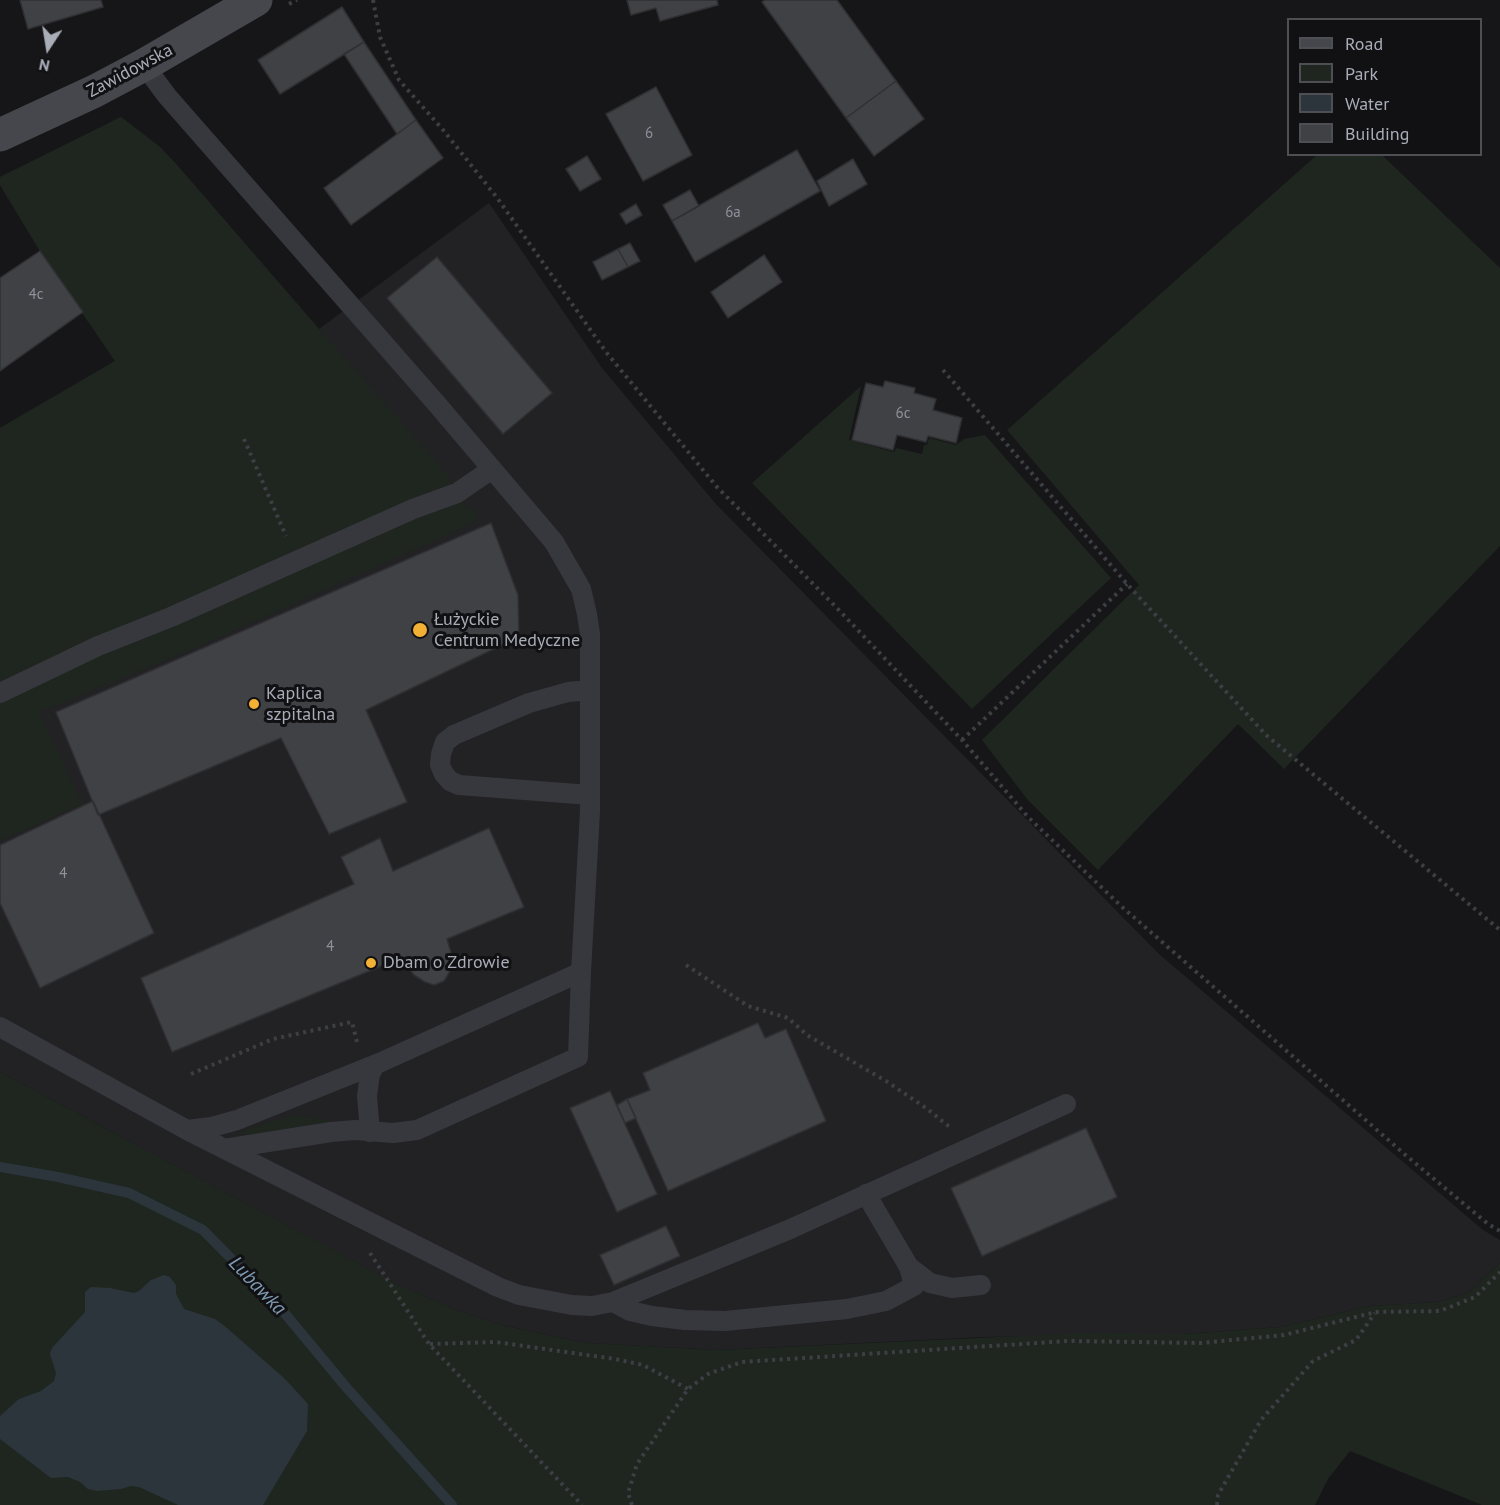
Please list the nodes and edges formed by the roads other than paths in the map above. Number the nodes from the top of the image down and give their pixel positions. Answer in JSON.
{"nodes":[{"id":1,"x":256,"y":0,"type":"edge"},
{"id":2,"x":144,"y":65,"type":"junction"},
{"id":3,"x":0,"y":135,"type":"edge"},
{"id":4,"x":492,"y":469,"type":"junction"},
{"id":5,"x":590,"y":690,"type":"junction"},
{"id":6,"x":0,"y":693,"type":"edge"},
{"id":7,"x":590,"y":795,"type":"junction"},
{"id":8,"x":581,"y":972,"type":"junction"},
{"id":9,"x":0,"y":1027,"type":"edge"},
{"id":10,"x":369,"y":1067,"type":"junction"},
{"id":11,"x":1066,"y":1104,"type":"dead end"},
{"id":12,"x":187,"y":1130,"type":"junction"},
{"id":13,"x":370,"y":1132,"type":"junction"},
{"id":14,"x":224,"y":1149,"type":"junction"},
{"id":15,"x":866,"y":1194,"type":"junction"},
{"id":16,"x":909,"y":1267,"type":"junction"},
{"id":17,"x":981,"y":1285,"type":"dead end"},
{"id":18,"x":613,"y":1302,"type":"junction"}],
"edges":[{"from":1,"to":2,"type":"main road","name":"Zawidowska"},
{"from":2,"to":3,"type":"main road","name":"Zawidowska"},
{"from":2,"to":4,"type":"lane"},
{"from":4,"to":5,"type":"lane"},
{"from":4,"to":6,"type":"lane"},
{"from":5,"to":7,"type":"lane"},
{"from":5,"to":7,"type":"lane"},
{"from":7,"to":8,"type":"lane"},
{"from":8,"to":10,"type":"lane"},
{"from":8,"to":13,"type":"lane"},
{"from":9,"to":12,"type":"lane"},
{"from":10,"to":12,"type":"lane"},
{"from":10,"to":13,"type":"lane"},
{"from":11,"to":15,"type":"lane"},
{"from":12,"to":14,"type":"lane"},
{"from":13,"to":14,"type":"lane"},
{"from":14,"to":18,"type":"lane"},
{"from":15,"to":16,"type":"lane"},
{"from":15,"to":18,"type":"lane"},
{"from":16,"to":17,"type":"lane"},
{"from":16,"to":18,"type":"lane"}]}
